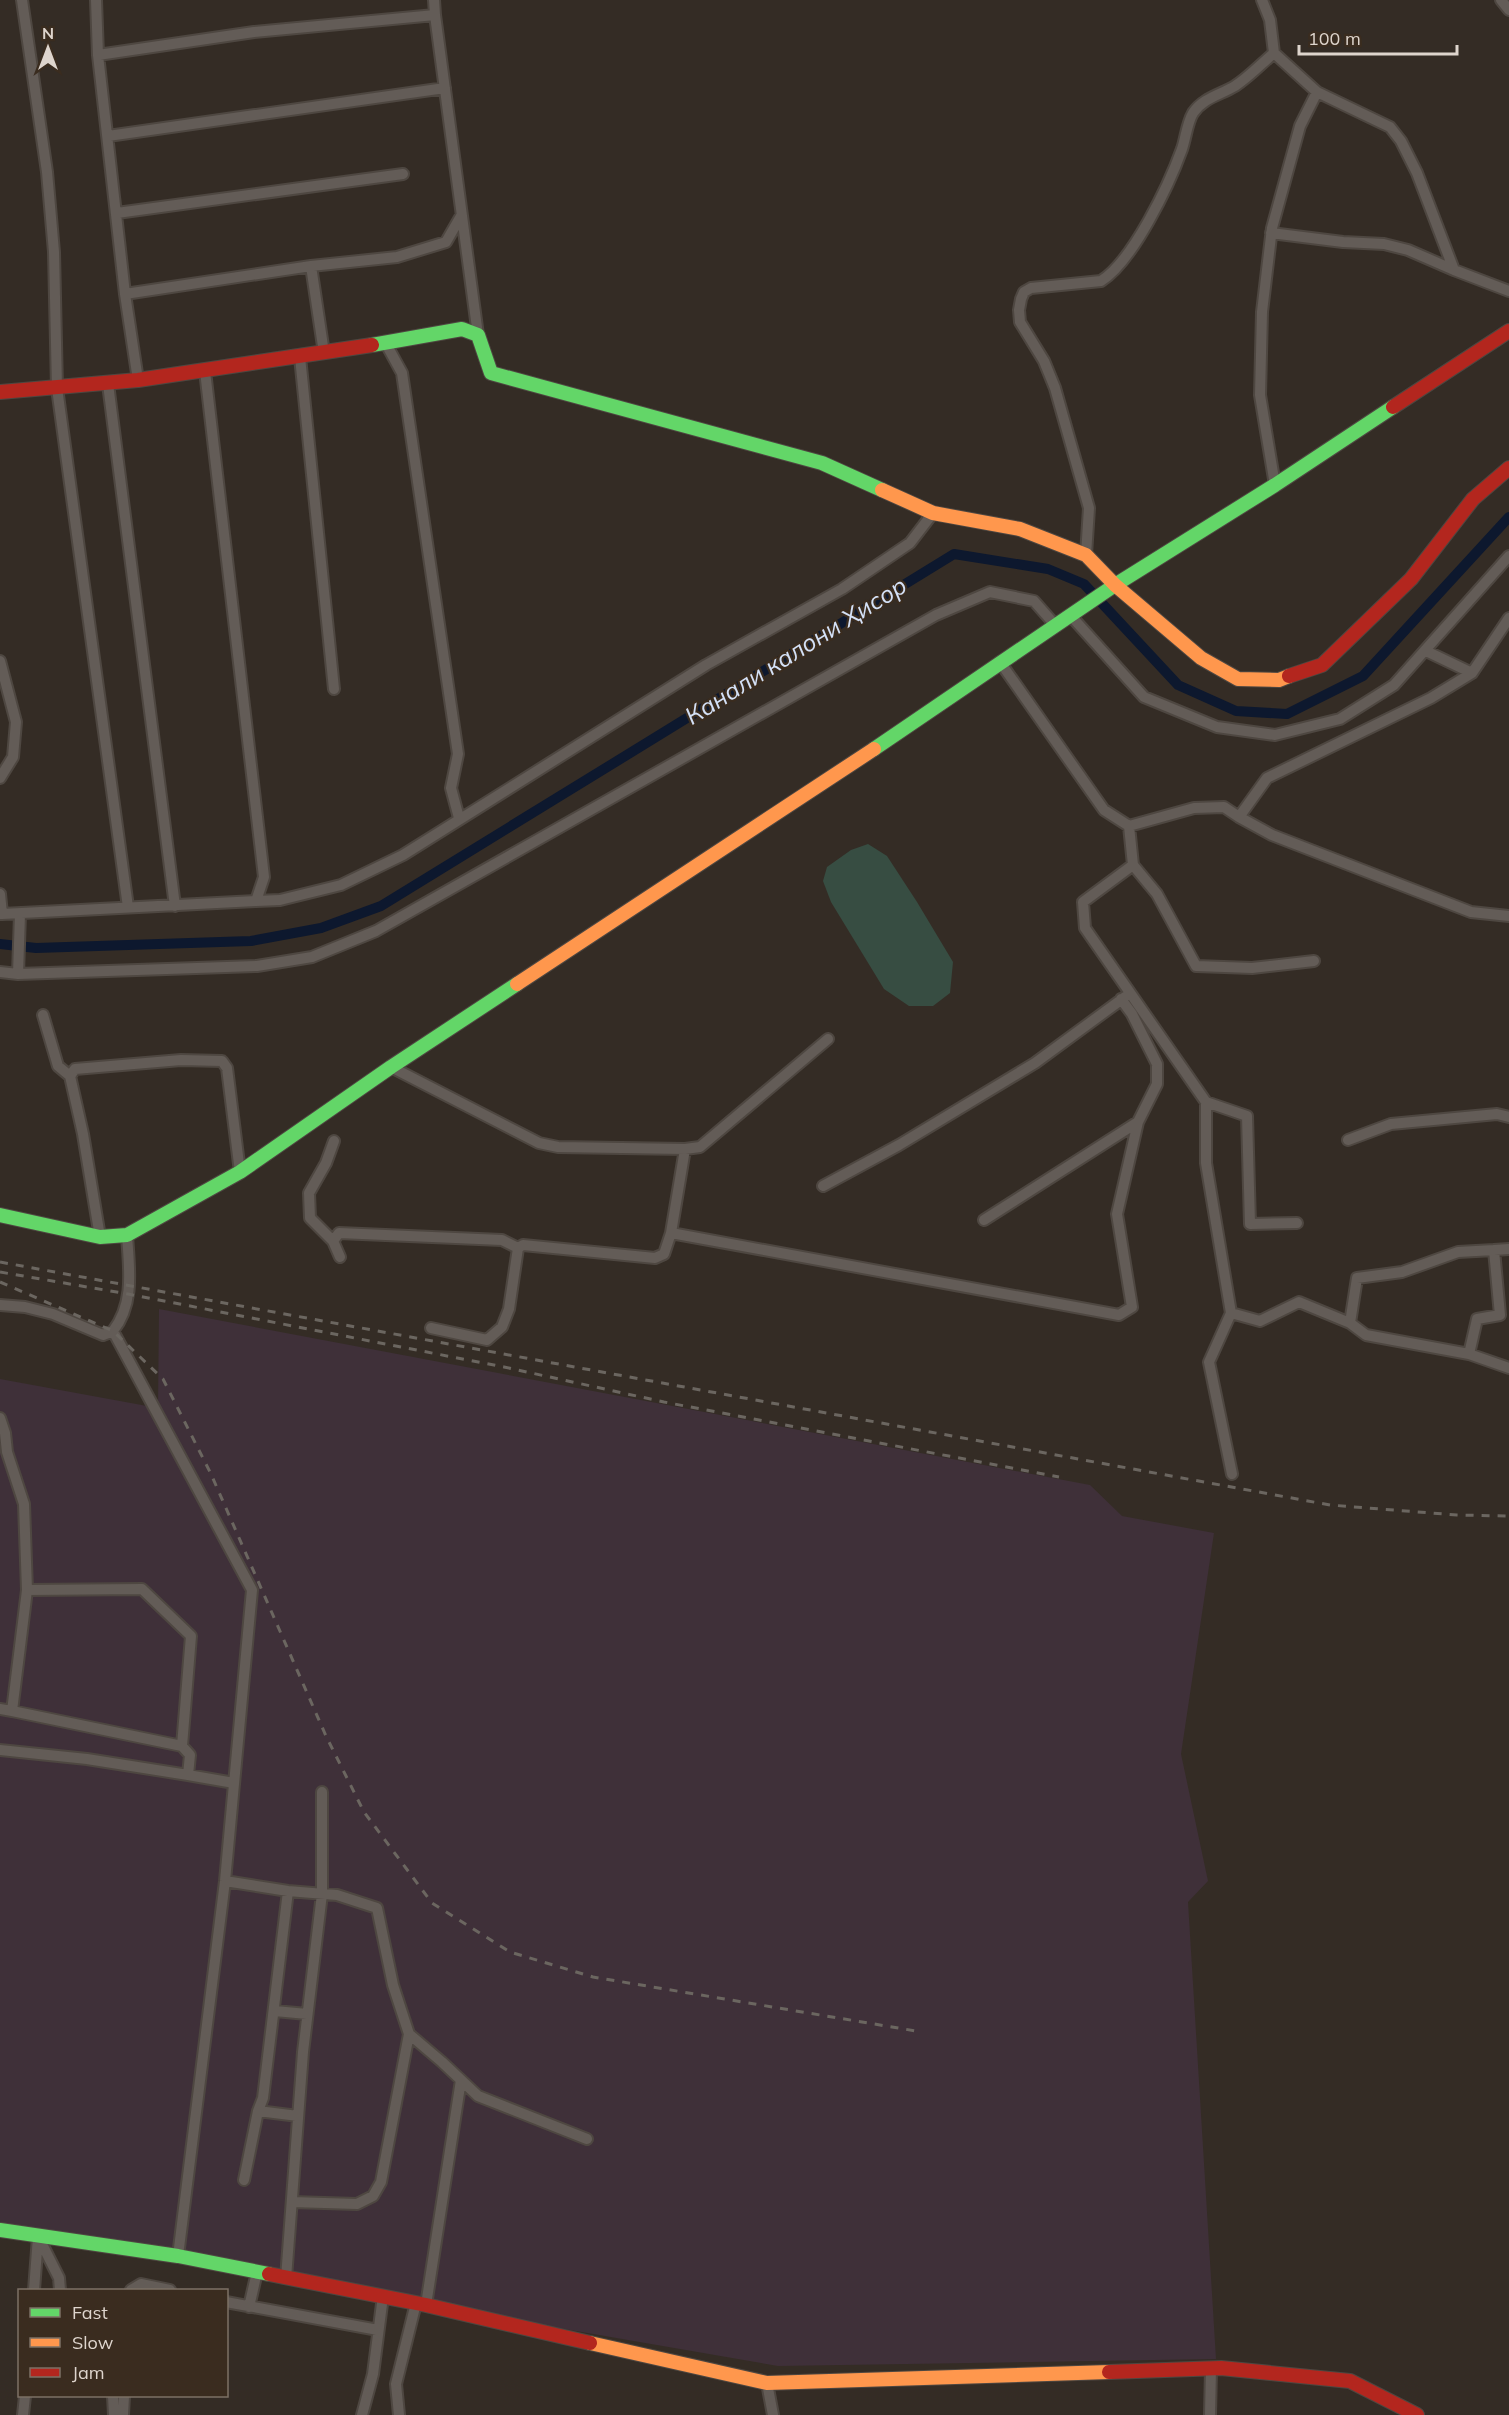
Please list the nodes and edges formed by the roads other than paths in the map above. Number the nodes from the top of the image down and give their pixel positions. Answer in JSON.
{"nodes":[{"id":1,"x":22,"y":0,"type":"edge"},
{"id":2,"x":96,"y":0,"type":"edge"},
{"id":3,"x":434,"y":0,"type":"edge"},
{"id":4,"x":1262,"y":0,"type":"edge"},
{"id":5,"x":1501,"y":0,"type":"edge"},
{"id":6,"x":1509,"y":10,"type":"edge"},
{"id":7,"x":435,"y":15,"type":"junction"},
{"id":8,"x":1274,"y":53,"type":"junction"},
{"id":9,"x":99,"y":56,"type":"junction"},
{"id":10,"x":445,"y":88,"type":"junction"},
{"id":11,"x":1317,"y":92,"type":"junction"},
{"id":12,"x":108,"y":136,"type":"junction"},
{"id":13,"x":403,"y":174,"type":"dead end"},
{"id":14,"x":117,"y":213,"type":"junction"},
{"id":15,"x":461,"y":216,"type":"junction"},
{"id":16,"x":1271,"y":234,"type":"junction"},
{"id":17,"x":312,"y":266,"type":"junction"},
{"id":18,"x":1454,"y":270,"type":"junction"},
{"id":19,"x":1509,"y":291,"type":"edge"},
{"id":20,"x":125,"y":294,"type":"junction"},
{"id":21,"x":1509,"y":331,"type":"edge"},
{"id":22,"x":478,"y":335,"type":"junction"},
{"id":23,"x":385,"y":342,"type":"junction"},
{"id":24,"x":324,"y":352,"type":"junction"},
{"id":25,"x":300,"y":357,"type":"junction"},
{"id":26,"x":205,"y":371,"type":"junction"},
{"id":27,"x":138,"y":380,"type":"junction"},
{"id":28,"x":108,"y":384,"type":"junction"},
{"id":29,"x":57,"y":388,"type":"junction"},
{"id":30,"x":0,"y":392,"type":"edge"},
{"id":31,"x":1509,"y":468,"type":"edge"},
{"id":32,"x":1275,"y":485,"type":"junction"},
{"id":33,"x":933,"y":513,"type":"junction"},
{"id":34,"x":1086,"y":555,"type":"junction"},
{"id":35,"x":1509,"y":556,"type":"edge"},
{"id":36,"x":1115,"y":585,"type":"junction"},
{"id":37,"x":1071,"y":616,"type":"junction"},
{"id":38,"x":1509,"y":618,"type":"edge"},
{"id":39,"x":1056,"y":626,"type":"junction"},
{"id":40,"x":1426,"y":651,"type":"junction"},
{"id":41,"x":0,"y":662,"type":"edge"},
{"id":42,"x":1000,"y":662,"type":"junction"},
{"id":43,"x":1472,"y":673,"type":"junction"},
{"id":44,"x":334,"y":689,"type":"dead end"},
{"id":45,"x":0,"y":778,"type":"edge"},
{"id":46,"x":1239,"y":817,"type":"junction"},
{"id":47,"x":459,"y":818,"type":"junction"},
{"id":48,"x":1129,"y":826,"type":"junction"},
{"id":49,"x":1132,"y":865,"type":"junction"},
{"id":50,"x":0,"y":894,"type":"edge"},
{"id":51,"x":256,"y":901,"type":"junction"},
{"id":52,"x":175,"y":906,"type":"junction"},
{"id":53,"x":128,"y":907,"type":"junction"},
{"id":54,"x":1,"y":914,"type":"edge"},
{"id":55,"x":1509,"y":916,"type":"edge"},
{"id":56,"x":20,"y":918,"type":"junction"},
{"id":57,"x":1314,"y":961,"type":"dead end"},
{"id":58,"x":19,"y":970,"type":"junction"},
{"id":59,"x":0,"y":972,"type":"edge"},
{"id":60,"x":1125,"y":996,"type":"junction"},
{"id":61,"x":43,"y":1015,"type":"dead end"},
{"id":62,"x":828,"y":1039,"type":"dead end"},
{"id":63,"x":391,"y":1067,"type":"junction"},
{"id":64,"x":70,"y":1076,"type":"junction"},
{"id":65,"x":1206,"y":1102,"type":"junction"},
{"id":66,"x":1509,"y":1117,"type":"edge"},
{"id":67,"x":1138,"y":1122,"type":"junction"},
{"id":68,"x":1348,"y":1140,"type":"dead end"},
{"id":69,"x":334,"y":1141,"type":"dead end"},
{"id":70,"x":685,"y":1149,"type":"junction"},
{"id":71,"x":240,"y":1172,"type":"junction"},
{"id":72,"x":823,"y":1186,"type":"dead end"},
{"id":73,"x":0,"y":1215,"type":"edge"},
{"id":74,"x":984,"y":1220,"type":"dead end"},
{"id":75,"x":1297,"y":1223,"type":"dead end"},
{"id":76,"x":671,"y":1233,"type":"junction"},
{"id":77,"x":127,"y":1235,"type":"junction"},
{"id":78,"x":100,"y":1237,"type":"junction"},
{"id":79,"x":333,"y":1241,"type":"junction"},
{"id":80,"x":518,"y":1248,"type":"junction"},
{"id":81,"x":1509,"y":1249,"type":"edge"},
{"id":82,"x":1494,"y":1250,"type":"junction"},
{"id":83,"x":340,"y":1257,"type":"dead end"},
{"id":84,"x":0,"y":1305,"type":"edge"},
{"id":85,"x":1231,"y":1313,"type":"junction"},
{"id":86,"x":1350,"y":1323,"type":"junction"},
{"id":87,"x":431,"y":1328,"type":"dead end"},
{"id":88,"x":113,"y":1331,"type":"junction"},
{"id":89,"x":1469,"y":1354,"type":"junction"},
{"id":90,"x":1509,"y":1368,"type":"edge"},
{"id":91,"x":0,"y":1418,"type":"edge"},
{"id":92,"x":1232,"y":1474,"type":"dead end"},
{"id":93,"x":27,"y":1590,"type":"junction"},
{"id":94,"x":0,"y":1709,"type":"edge"},
{"id":95,"x":12,"y":1711,"type":"junction"},
{"id":96,"x":182,"y":1746,"type":"junction"},
{"id":97,"x":0,"y":1750,"type":"edge"},
{"id":98,"x":188,"y":1775,"type":"junction"},
{"id":99,"x":234,"y":1783,"type":"junction"},
{"id":100,"x":322,"y":1792,"type":"dead end"},
{"id":101,"x":225,"y":1881,"type":"junction"},
{"id":102,"x":288,"y":1891,"type":"junction"},
{"id":103,"x":322,"y":1894,"type":"junction"},
{"id":104,"x":275,"y":2011,"type":"junction"},
{"id":105,"x":307,"y":2014,"type":"junction"},
{"id":106,"x":409,"y":2034,"type":"junction"},
{"id":107,"x":461,"y":2080,"type":"junction"},
{"id":108,"x":258,"y":2111,"type":"junction"},
{"id":109,"x":298,"y":2116,"type":"junction"},
{"id":110,"x":587,"y":2139,"type":"dead end"},
{"id":111,"x":244,"y":2180,"type":"dead end"},
{"id":112,"x":292,"y":2202,"type":"junction"},
{"id":113,"x":0,"y":2230,"type":"edge"},
{"id":114,"x":38,"y":2236,"type":"junction"},
{"id":115,"x":178,"y":2256,"type":"junction"},
{"id":116,"x":257,"y":2272,"type":"junction"},
{"id":117,"x":286,"y":2278,"type":"junction"},
{"id":118,"x":34,"y":2289,"type":"edge"},
{"id":119,"x":60,"y":2289,"type":"edge"},
{"id":120,"x":133,"y":2289,"type":"edge"},
{"id":121,"x":165,"y":2289,"type":"edge"},
{"id":122,"x":383,"y":2296,"type":"junction"},
{"id":123,"x":228,"y":2302,"type":"edge"},
{"id":124,"x":421,"y":2304,"type":"junction"},
{"id":125,"x":249,"y":2307,"type":"junction"},
{"id":126,"x":378,"y":2330,"type":"junction"},
{"id":127,"x":1211,"y":2369,"type":"junction"},
{"id":128,"x":766,"y":2383,"type":"junction"},
{"id":129,"x":25,"y":2397,"type":"edge"},
{"id":130,"x":113,"y":2397,"type":"edge"},
{"id":131,"x":124,"y":2397,"type":"edge"},
{"id":132,"x":22,"y":2415,"type":"edge"},
{"id":133,"x":114,"y":2415,"type":"edge"},
{"id":134,"x":123,"y":2415,"type":"edge"},
{"id":135,"x":362,"y":2415,"type":"edge"},
{"id":136,"x":399,"y":2415,"type":"edge"},
{"id":137,"x":773,"y":2415,"type":"edge"},
{"id":138,"x":1210,"y":2415,"type":"edge"},
{"id":139,"x":1417,"y":2415,"type":"edge"}],
"edges":[{"from":1,"to":29,"type":"street"},
{"from":2,"to":9,"type":"street"},
{"from":3,"to":7,"type":"street"},
{"from":4,"to":8,"type":"street"},
{"from":5,"to":6,"type":"street"},
{"from":7,"to":9,"type":"street"},
{"from":7,"to":10,"type":"street"},
{"from":8,"to":11,"type":"street"},
{"from":8,"to":34,"type":"street"},
{"from":9,"to":12,"type":"street"},
{"from":10,"to":12,"type":"street"},
{"from":10,"to":15,"type":"street"},
{"from":11,"to":16,"type":"street"},
{"from":11,"to":18,"type":"street"},
{"from":12,"to":14,"type":"street"},
{"from":13,"to":14,"type":"street"},
{"from":14,"to":20,"type":"street"},
{"from":15,"to":17,"type":"street"},
{"from":15,"to":22,"type":"street"},
{"from":16,"to":18,"type":"street"},
{"from":16,"to":32,"type":"street"},
{"from":17,"to":20,"type":"street"},
{"from":17,"to":24,"type":"street"},
{"from":18,"to":19,"type":"street"},
{"from":20,"to":27,"type":"street"},
{"from":21,"to":32,"type":"main road"},
{"from":22,"to":23,"type":"main road"},
{"from":22,"to":33,"type":"main road"},
{"from":23,"to":24,"type":"main road"},
{"from":23,"to":47,"type":"street"},
{"from":24,"to":25,"type":"main road"},
{"from":25,"to":26,"type":"main road"},
{"from":25,"to":44,"type":"street"},
{"from":26,"to":27,"type":"main road"},
{"from":26,"to":51,"type":"street"},
{"from":27,"to":28,"type":"main road"},
{"from":28,"to":29,"type":"main road"},
{"from":28,"to":52,"type":"street"},
{"from":29,"to":30,"type":"main road"},
{"from":29,"to":53,"type":"street"},
{"from":31,"to":36,"type":"main road"},
{"from":32,"to":36,"type":"main road"},
{"from":33,"to":34,"type":"main road"},
{"from":33,"to":47,"type":"street"},
{"from":34,"to":36,"type":"main road"},
{"from":35,"to":40,"type":"street"},
{"from":36,"to":37,"type":"main road"},
{"from":37,"to":39,"type":"main road"},
{"from":37,"to":40,"type":"street"},
{"from":38,"to":43,"type":"street"},
{"from":39,"to":42,"type":"main road"},
{"from":39,"to":58,"type":"street"},
{"from":40,"to":43,"type":"street"},
{"from":41,"to":45,"type":"street"},
{"from":42,"to":48,"type":"street"},
{"from":42,"to":63,"type":"main road"},
{"from":43,"to":46,"type":"street"},
{"from":46,"to":48,"type":"street"},
{"from":46,"to":55,"type":"street"},
{"from":47,"to":51,"type":"street"},
{"from":48,"to":49,"type":"street"},
{"from":49,"to":57,"type":"street"},
{"from":49,"to":60,"type":"street"},
{"from":50,"to":54,"type":"street"},
{"from":51,"to":52,"type":"street"},
{"from":52,"to":53,"type":"street"},
{"from":53,"to":56,"type":"street"},
{"from":54,"to":56,"type":"street"},
{"from":56,"to":58,"type":"street"},
{"from":58,"to":59,"type":"street"},
{"from":60,"to":65,"type":"street"},
{"from":60,"to":67,"type":"street"},
{"from":60,"to":72,"type":"street"},
{"from":61,"to":64,"type":"street"},
{"from":62,"to":70,"type":"street"},
{"from":63,"to":70,"type":"street"},
{"from":63,"to":71,"type":"main road"},
{"from":64,"to":71,"type":"street"},
{"from":64,"to":78,"type":"street"},
{"from":65,"to":75,"type":"street"},
{"from":65,"to":85,"type":"street"},
{"from":66,"to":68,"type":"street"},
{"from":67,"to":74,"type":"street"},
{"from":67,"to":76,"type":"street"},
{"from":69,"to":79,"type":"street"},
{"from":70,"to":76,"type":"street"},
{"from":71,"to":77,"type":"main road"},
{"from":73,"to":78,"type":"main road"},
{"from":76,"to":80,"type":"street"},
{"from":77,"to":78,"type":"main road"},
{"from":77,"to":88,"type":"street"},
{"from":79,"to":80,"type":"street"},
{"from":79,"to":83,"type":"street"},
{"from":80,"to":87,"type":"street"},
{"from":81,"to":82,"type":"street"},
{"from":82,"to":86,"type":"street"},
{"from":82,"to":89,"type":"street"},
{"from":84,"to":88,"type":"street"},
{"from":85,"to":86,"type":"street"},
{"from":85,"to":92,"type":"street"},
{"from":86,"to":89,"type":"street"},
{"from":88,"to":99,"type":"street"},
{"from":89,"to":90,"type":"street"},
{"from":91,"to":93,"type":"street"},
{"from":93,"to":95,"type":"street"},
{"from":93,"to":96,"type":"street"},
{"from":94,"to":95,"type":"street"},
{"from":95,"to":96,"type":"street"},
{"from":96,"to":98,"type":"street"},
{"from":97,"to":98,"type":"street"},
{"from":98,"to":99,"type":"street"},
{"from":99,"to":101,"type":"street"},
{"from":100,"to":103,"type":"street"},
{"from":101,"to":102,"type":"street"},
{"from":101,"to":115,"type":"street"},
{"from":102,"to":103,"type":"street"},
{"from":102,"to":104,"type":"street"},
{"from":103,"to":105,"type":"street"},
{"from":103,"to":106,"type":"street"},
{"from":104,"to":105,"type":"street"},
{"from":104,"to":108,"type":"street"},
{"from":105,"to":109,"type":"street"},
{"from":106,"to":107,"type":"street"},
{"from":106,"to":112,"type":"street"},
{"from":107,"to":110,"type":"street"},
{"from":107,"to":124,"type":"street"},
{"from":108,"to":109,"type":"street"},
{"from":108,"to":111,"type":"street"},
{"from":109,"to":112,"type":"street"},
{"from":112,"to":117,"type":"street"},
{"from":113,"to":114,"type":"main road"},
{"from":114,"to":115,"type":"main road"},
{"from":114,"to":118,"type":"street"},
{"from":114,"to":119,"type":"street"},
{"from":115,"to":116,"type":"main road"},
{"from":116,"to":117,"type":"main road"},
{"from":116,"to":125,"type":"street"},
{"from":117,"to":122,"type":"main road"},
{"from":120,"to":121,"type":"street"},
{"from":122,"to":124,"type":"main road"},
{"from":122,"to":126,"type":"street"},
{"from":123,"to":125,"type":"street"},
{"from":124,"to":128,"type":"main road"},
{"from":124,"to":136,"type":"street"},
{"from":125,"to":126,"type":"street"},
{"from":126,"to":135,"type":"street"},
{"from":127,"to":128,"type":"main road"},
{"from":127,"to":138,"type":"street"},
{"from":127,"to":139,"type":"main road"},
{"from":128,"to":137,"type":"street"},
{"from":129,"to":132,"type":"street"},
{"from":130,"to":133,"type":"street"},
{"from":131,"to":134,"type":"street"}]}
